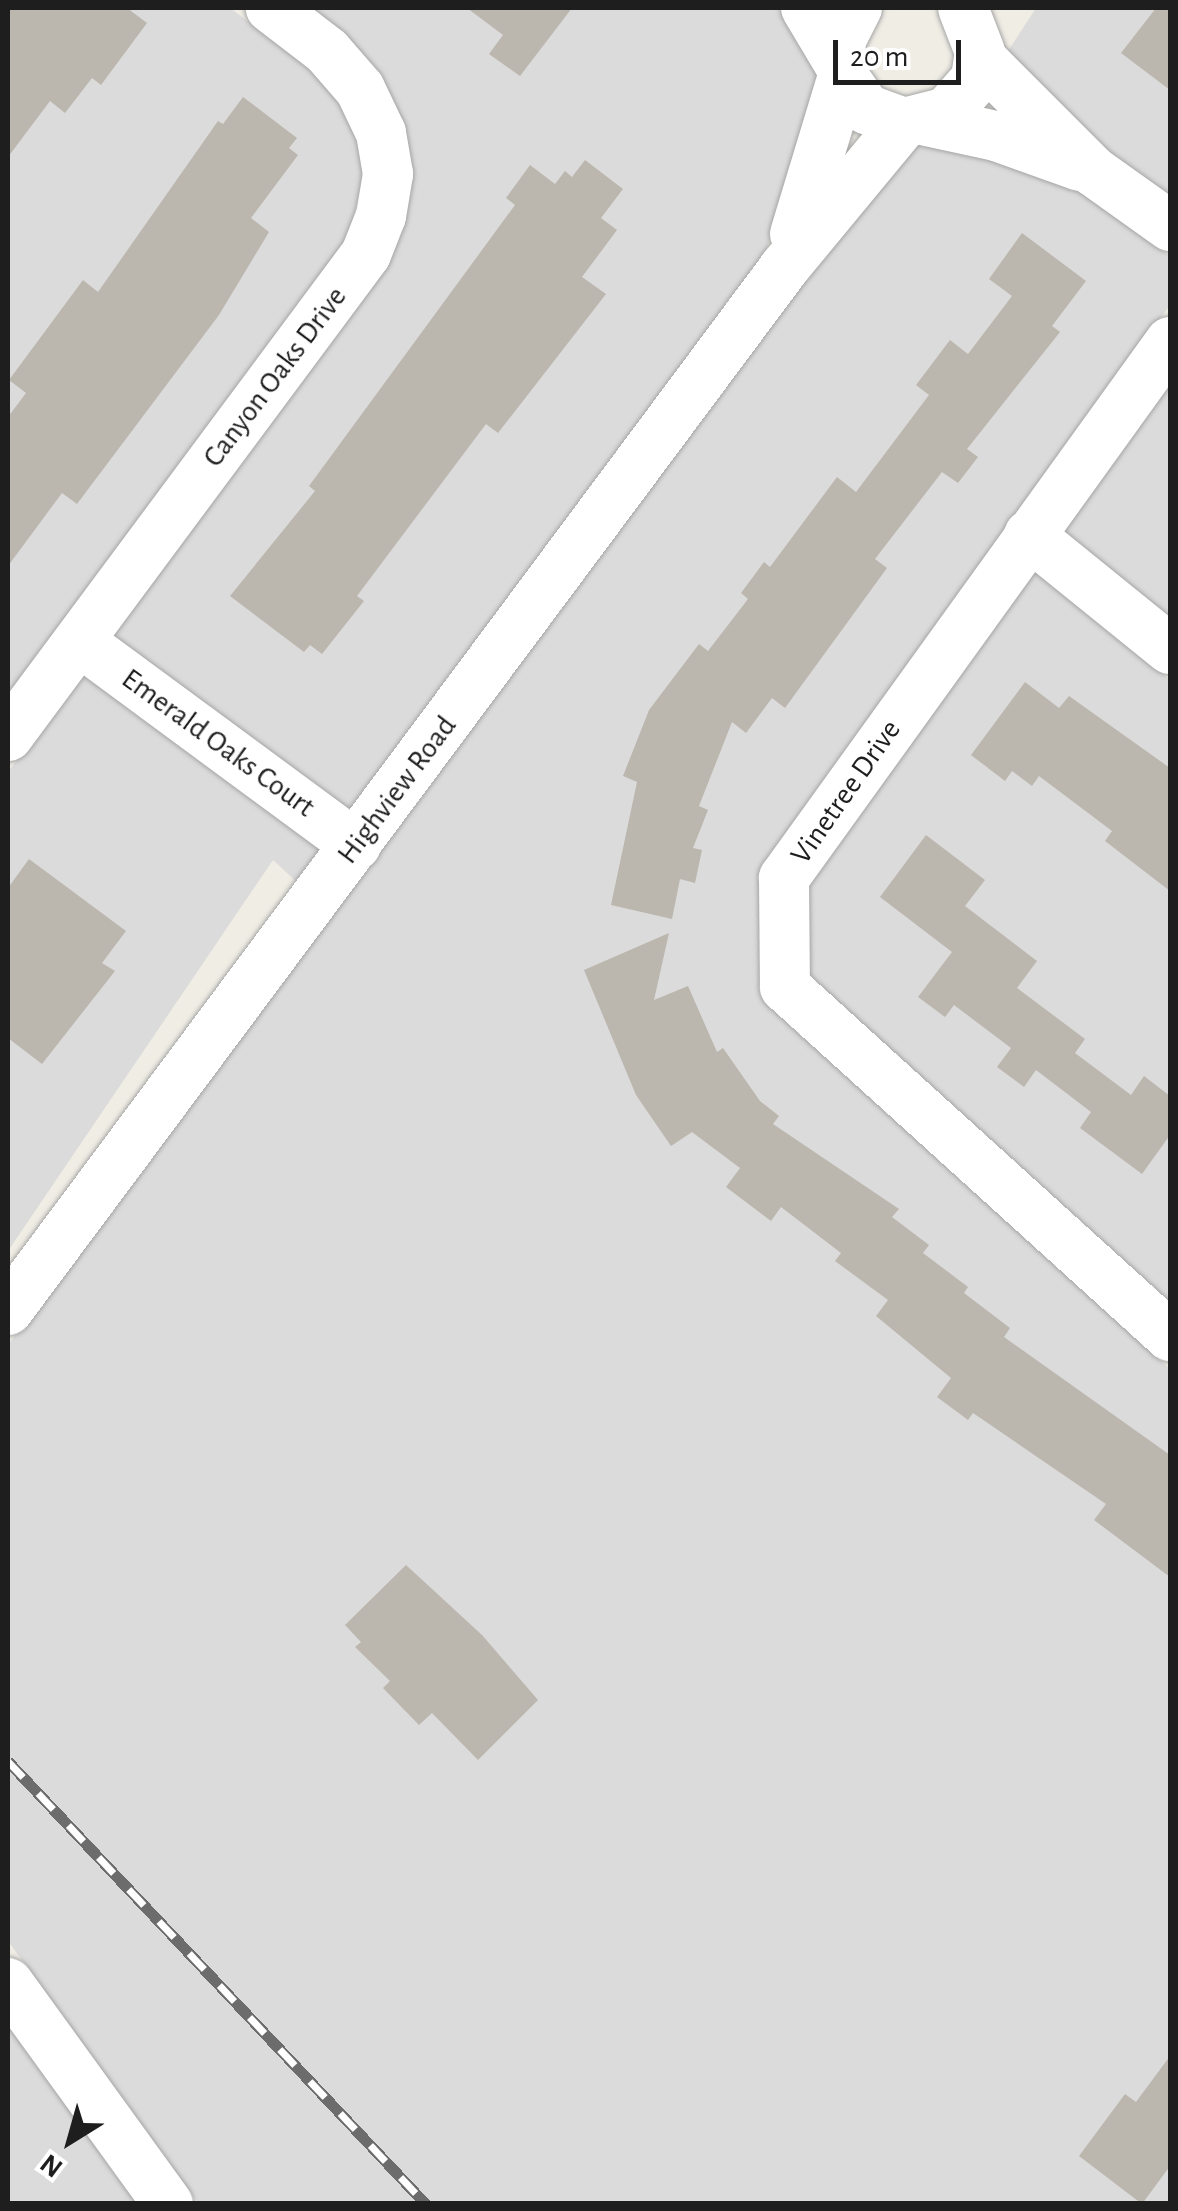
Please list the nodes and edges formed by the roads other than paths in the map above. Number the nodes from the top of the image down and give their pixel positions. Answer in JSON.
{"nodes":[{"id":1,"x":270,"y":8,"type":"edge"},
{"id":2,"x":806,"y":8,"type":"edge"},
{"id":3,"x":856,"y":8,"type":"edge"},
{"id":4,"x":1010,"y":8,"type":"edge"},
{"id":5,"x":974,"y":39,"type":"edge"},
{"id":6,"x":842,"y":71,"type":"junction"},
{"id":7,"x":915,"y":122,"type":"junction"},
{"id":8,"x":1094,"y":171,"type":"junction"},
{"id":9,"x":1170,"y":226,"type":"edge"},
{"id":10,"x":784,"y":268,"type":"junction"},
{"id":11,"x":1170,"y":342,"type":"edge"},
{"id":12,"x":1029,"y":535,"type":"junction"},
{"id":13,"x":79,"y":640,"type":"junction"},
{"id":14,"x":1170,"y":649,"type":"edge"},
{"id":15,"x":8,"y":736,"type":"edge"},
{"id":16,"x":356,"y":845,"type":"junction"},
{"id":17,"x":8,"y":1310,"type":"edge"},
{"id":18,"x":1170,"y":1336,"type":"edge"},
{"id":19,"x":8,"y":1983,"type":"edge"},
{"id":20,"x":168,"y":2204,"type":"edge"}],
"edges":[{"from":1,"to":13,"type":"street","name":"Canyon Oaks Drive"},
{"from":2,"to":6,"type":"street"},
{"from":3,"to":6,"type":"street","name":"Highview Road"},
{"from":4,"to":5,"type":"street"},
{"from":5,"to":7,"type":"street","name":"Highview Road"},
{"from":5,"to":8,"type":"street"},
{"from":6,"to":7,"type":"street"},
{"from":6,"to":10,"type":"street","name":"Highview Road"},
{"from":7,"to":8,"type":"street"},
{"from":7,"to":10,"type":"street","name":"Highview Road"},
{"from":8,"to":9,"type":"street"},
{"from":10,"to":16,"type":"street","name":"Highview Road"},
{"from":11,"to":12,"type":"street","name":"Vinetree Drive"},
{"from":12,"to":14,"type":"street"},
{"from":12,"to":18,"type":"street","name":"Vinetree Drive"},
{"from":13,"to":15,"type":"street","name":"Canyon Oaks Drive"},
{"from":13,"to":16,"type":"street","name":"Emerald Oaks Court"},
{"from":16,"to":17,"type":"street","name":"Highview Road"},
{"from":19,"to":20,"type":"street"}]}
